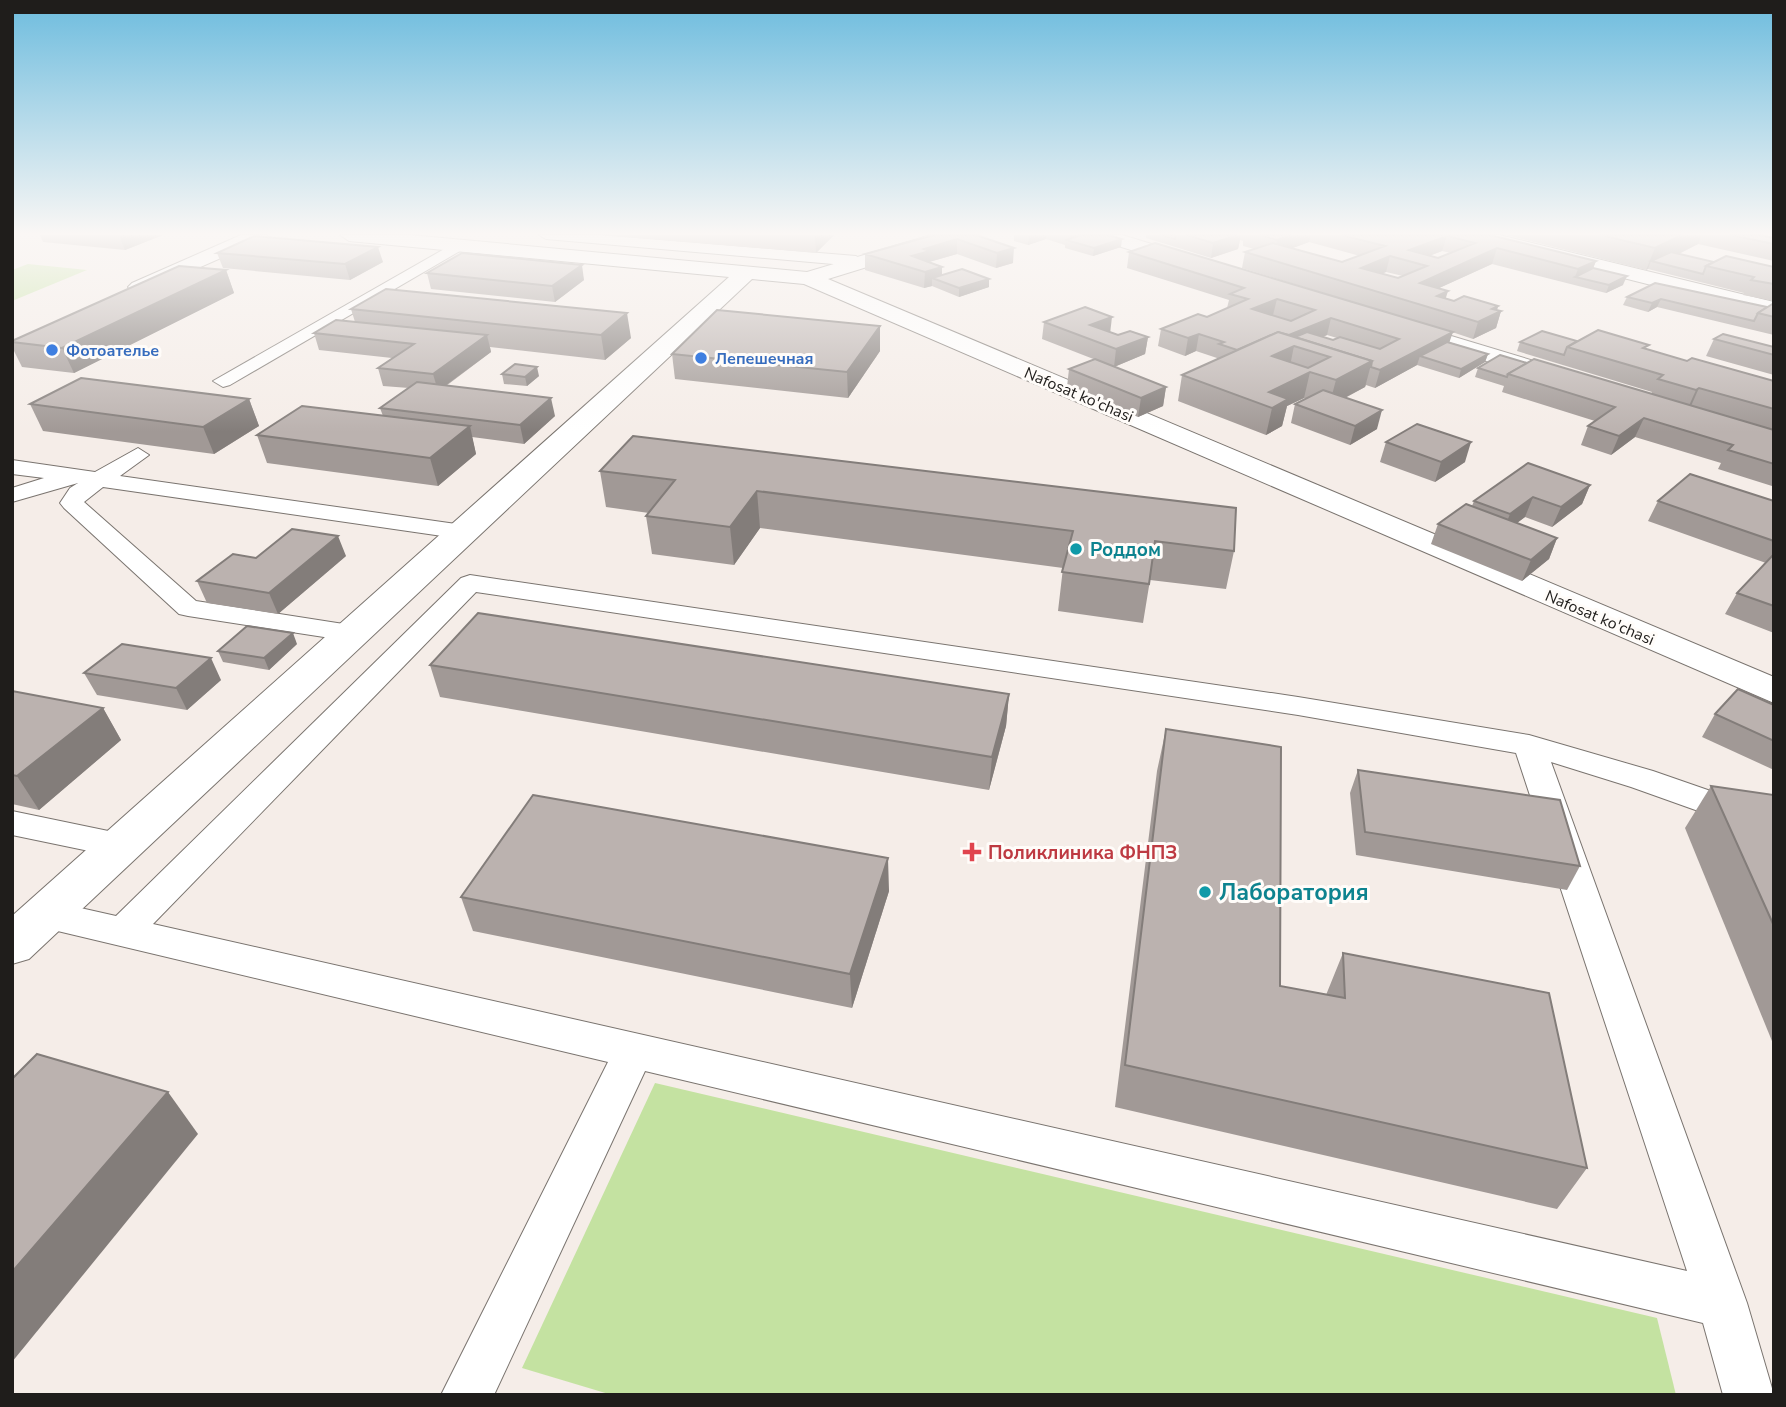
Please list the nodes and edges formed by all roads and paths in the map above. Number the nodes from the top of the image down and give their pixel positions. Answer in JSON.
{"nodes":[{"id":1,"x":363,"y":301,"type":"edge"},
{"id":2,"x":716,"y":301,"type":"edge"},
{"id":3,"x":861,"y":301,"type":"edge"},
{"id":4,"x":1740,"y":301,"type":"edge"},
{"id":5,"x":1774,"y":309,"type":"edge"},
{"id":6,"x":1418,"y":332,"type":"edge"},
{"id":7,"x":223,"y":381,"type":"dead end"},
{"id":8,"x":1576,"y":381,"type":"edge"},
{"id":9,"x":138,"y":455,"type":"edge"},
{"id":10,"x":12,"y":467,"type":"edge"},
{"id":11,"x":86,"y":478,"type":"junction"},
{"id":12,"x":12,"y":495,"type":"edge"},
{"id":13,"x":463,"y":532,"type":"junction"},
{"id":14,"x":350,"y":634,"type":"junction"},
{"id":15,"x":1774,"y":691,"type":"edge"},
{"id":16,"x":1529,"y":746,"type":"junction"},
{"id":17,"x":12,"y":824,"type":"edge"},
{"id":18,"x":1774,"y":827,"type":"edge"},
{"id":19,"x":118,"y":845,"type":"junction"},
{"id":20,"x":46,"y":914,"type":"junction"},
{"id":21,"x":122,"y":933,"type":"junction"},
{"id":22,"x":12,"y":945,"type":"edge"},
{"id":23,"x":634,"y":1051,"type":"junction"},
{"id":24,"x":1723,"y":1303,"type":"junction"},
{"id":25,"x":467,"y":1395,"type":"edge"},
{"id":26,"x":1749,"y":1395,"type":"edge"}],
"edges":[{"from":1,"to":7,"type":"lane"},
{"from":2,"to":13,"type":"street"},
{"from":3,"to":15,"type":"street","name":"Nafosat ko'chasi"},
{"from":4,"to":5,"type":"street"},
{"from":6,"to":8,"type":"street"},
{"from":9,"to":11,"type":"lane"},
{"from":10,"to":11,"type":"lane"},
{"from":11,"to":12,"type":"lane"},
{"from":11,"to":13,"type":"lane"},
{"from":11,"to":14,"type":"lane"},
{"from":13,"to":14,"type":"street"},
{"from":14,"to":19,"type":"street"},
{"from":16,"to":18,"type":"lane"},
{"from":16,"to":21,"type":"lane"},
{"from":16,"to":24,"type":"lane"},
{"from":17,"to":19,"type":"lane"},
{"from":19,"to":20,"type":"street"},
{"from":20,"to":21,"type":"lane"},
{"from":20,"to":22,"type":"street"},
{"from":21,"to":23,"type":"lane"},
{"from":23,"to":24,"type":"lane"},
{"from":23,"to":25,"type":"lane"},
{"from":24,"to":26,"type":"lane"}]}
